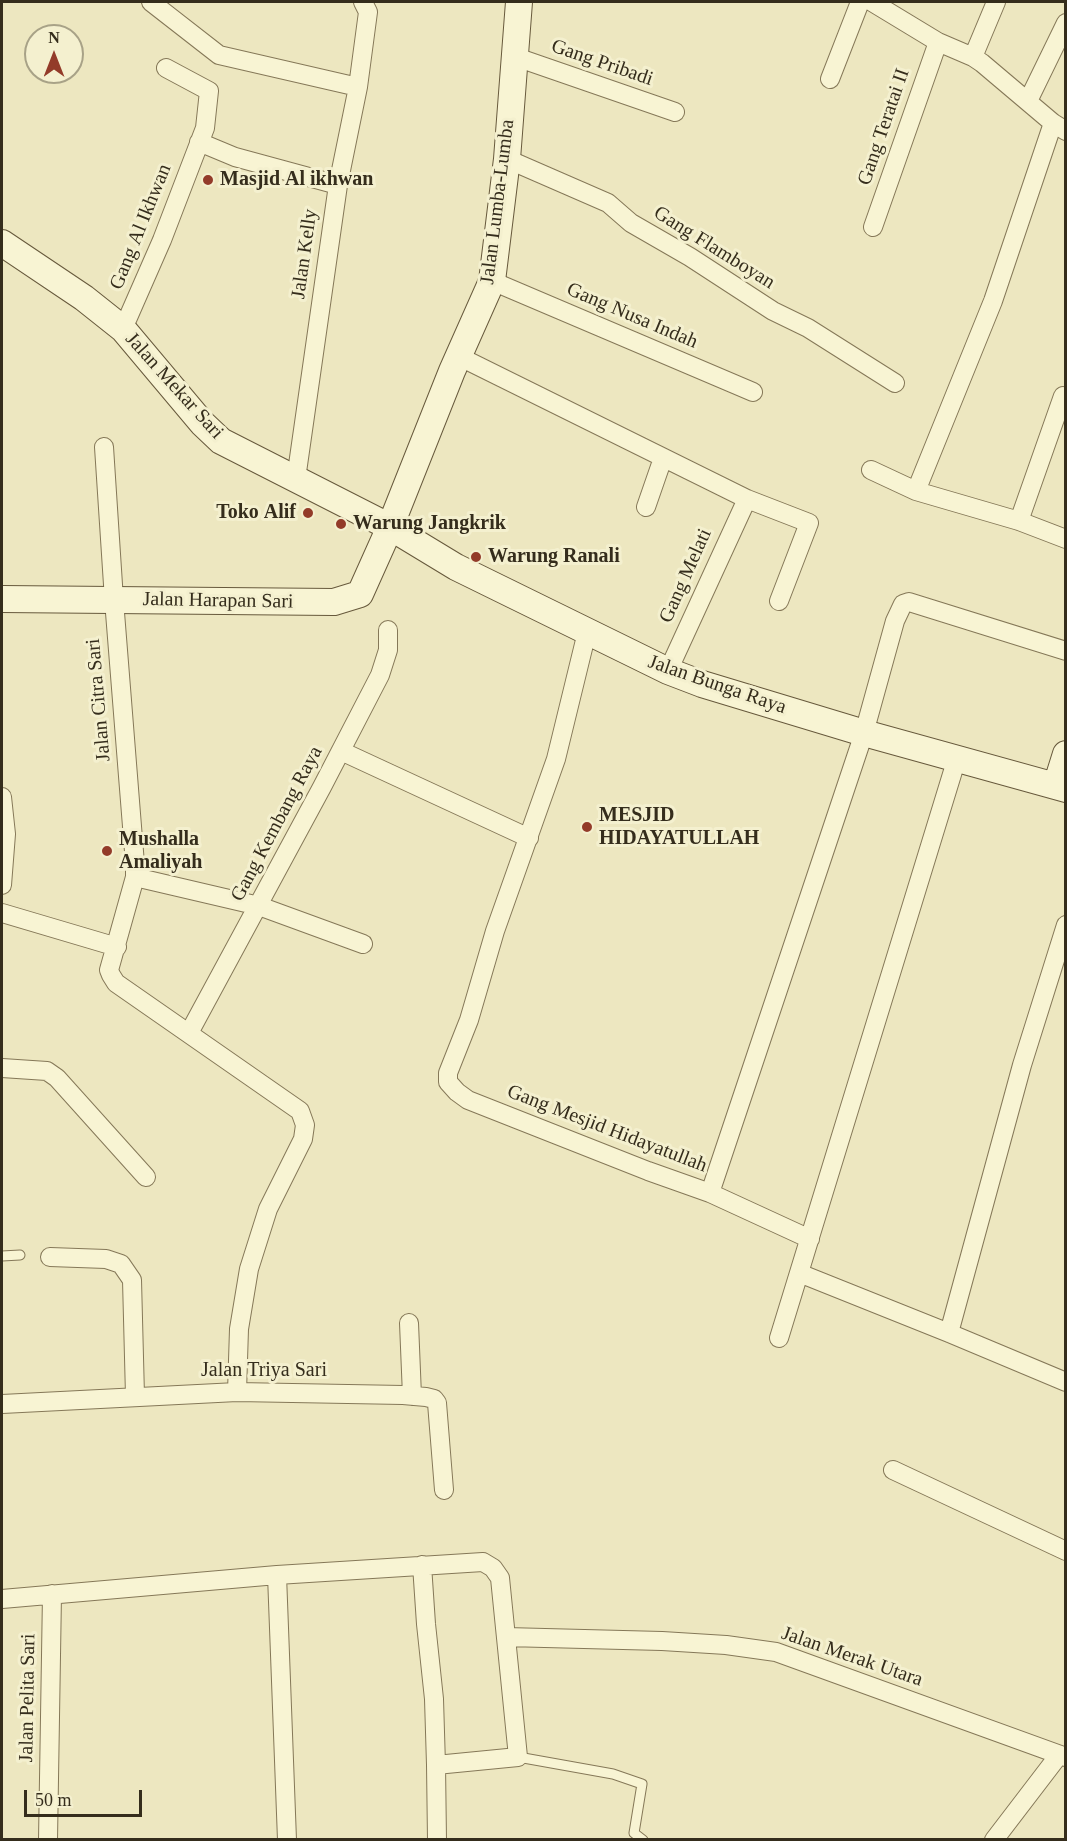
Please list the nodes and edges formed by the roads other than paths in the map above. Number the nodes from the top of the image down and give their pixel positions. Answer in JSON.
{"nodes":[{"id":1,"x":152,"y":2,"type":"edge"},
{"id":2,"x":363,"y":2,"type":"edge"},
{"id":3,"x":519,"y":2,"type":"edge"},
{"id":4,"x":860,"y":2,"type":"edge"},
{"id":5,"x":872,"y":2,"type":"edge"},
{"id":6,"x":996,"y":2,"type":"edge"},
{"id":7,"x":1065,"y":23,"type":"edge"},
{"id":8,"x":938,"y":42,"type":"junction"},
{"id":9,"x":513,"y":56,"type":"junction"},
{"id":10,"x":973,"y":57,"type":"junction"},
{"id":11,"x":166,"y":68,"type":"dead end"},
{"id":12,"x":830,"y":79,"type":"dead end"},
{"id":13,"x":358,"y":87,"type":"junction"},
{"id":14,"x":1028,"y":101,"type":"junction"},
{"id":15,"x":675,"y":112,"type":"dead end"},
{"id":16,"x":1059,"y":127,"type":"edge"},
{"id":17,"x":199,"y":142,"type":"junction"},
{"id":18,"x":507,"y":159,"type":"junction"},
{"id":19,"x":338,"y":184,"type":"junction"},
{"id":20,"x":873,"y":227,"type":"dead end"},
{"id":21,"x":2,"y":243,"type":"edge"},
{"id":22,"x":492,"y":280,"type":"junction"},
{"id":23,"x":123,"y":329,"type":"junction"},
{"id":24,"x":460,"y":357,"type":"junction"},
{"id":25,"x":895,"y":383,"type":"dead end"},
{"id":26,"x":753,"y":392,"type":"dead end"},
{"id":27,"x":1063,"y":396,"type":"dead end"},
{"id":28,"x":104,"y":447,"type":"dead end"},
{"id":29,"x":663,"y":458,"type":"junction"},
{"id":30,"x":871,"y":470,"type":"dead end"},
{"id":31,"x":296,"y":479,"type":"junction"},
{"id":32,"x":916,"y":491,"type":"junction"},
{"id":33,"x":747,"y":499,"type":"junction"},
{"id":34,"x":646,"y":507,"type":"dead end"},
{"id":35,"x":1019,"y":520,"type":"junction"},
{"id":36,"x":390,"y":527,"type":"junction"},
{"id":37,"x":1065,"y":539,"type":"edge"},
{"id":38,"x":2,"y":599,"type":"edge"},
{"id":39,"x":114,"y":600,"type":"junction"},
{"id":40,"x":779,"y":601,"type":"dead end"},
{"id":41,"x":388,"y":630,"type":"dead end"},
{"id":42,"x":587,"y":632,"type":"junction"},
{"id":43,"x":1065,"y":651,"type":"edge"},
{"id":44,"x":668,"y":671,"type":"junction"},
{"id":45,"x":864,"y":733,"type":"junction"},
{"id":46,"x":341,"y":751,"type":"junction"},
{"id":47,"x":1065,"y":754,"type":"edge"},
{"id":48,"x":957,"y":758,"type":"junction"},
{"id":49,"x":1060,"y":787,"type":"edge"},
{"id":50,"x":2,"y":797,"type":"edge"},
{"id":51,"x":529,"y":838,"type":"junction"},
{"id":52,"x":135,"y":877,"type":"junction"},
{"id":53,"x":2,"y":885,"type":"edge"},
{"id":54,"x":259,"y":906,"type":"junction"},
{"id":55,"x":2,"y":913,"type":"edge"},
{"id":56,"x":1065,"y":925,"type":"edge"},
{"id":57,"x":363,"y":944,"type":"dead end"},
{"id":58,"x":117,"y":947,"type":"junction"},
{"id":59,"x":189,"y":1033,"type":"junction"},
{"id":60,"x":2,"y":1068,"type":"edge"},
{"id":61,"x":146,"y":1178,"type":"dead end"},
{"id":62,"x":710,"y":1193,"type":"junction"},
{"id":63,"x":810,"y":1239,"type":"junction"},
{"id":64,"x":20,"y":1255,"type":"dead end"},
{"id":65,"x":2,"y":1256,"type":"edge"},
{"id":66,"x":50,"y":1257,"type":"dead end"},
{"id":67,"x":799,"y":1273,"type":"junction"},
{"id":68,"x":409,"y":1323,"type":"dead end"},
{"id":69,"x":949,"y":1333,"type":"junction"},
{"id":70,"x":779,"y":1338,"type":"dead end"},
{"id":71,"x":1065,"y":1382,"type":"edge"},
{"id":72,"x":237,"y":1392,"type":"junction"},
{"id":73,"x":135,"y":1396,"type":"junction"},
{"id":74,"x":412,"y":1396,"type":"junction"},
{"id":75,"x":2,"y":1404,"type":"edge"},
{"id":76,"x":893,"y":1470,"type":"dead end"},
{"id":77,"x":444,"y":1490,"type":"dead end"},
{"id":78,"x":1065,"y":1551,"type":"edge"},
{"id":79,"x":422,"y":1565,"type":"junction"},
{"id":80,"x":277,"y":1575,"type":"junction"},
{"id":81,"x":52,"y":1594,"type":"junction"},
{"id":82,"x":2,"y":1599,"type":"edge"},
{"id":83,"x":506,"y":1637,"type":"junction"},
{"id":84,"x":1062,"y":1756,"type":"edge"},
{"id":85,"x":518,"y":1757,"type":"junction"},
{"id":86,"x":436,"y":1765,"type":"junction"},
{"id":87,"x":48,"y":1839,"type":"edge"},
{"id":88,"x":287,"y":1839,"type":"edge"},
{"id":89,"x":437,"y":1839,"type":"edge"},
{"id":90,"x":643,"y":1839,"type":"edge"},
{"id":91,"x":994,"y":1839,"type":"edge"}],
"edges":[{"from":1,"to":13,"type":"street"},
{"from":2,"to":13,"type":"street","name":"Jalan Kelly"},
{"from":3,"to":9,"type":"street","name":"Jalan Lumba-Lumba"},
{"from":4,"to":12,"type":"street"},
{"from":5,"to":8,"type":"street"},
{"from":6,"to":10,"type":"street"},
{"from":7,"to":14,"type":"street"},
{"from":8,"to":10,"type":"street"},
{"from":8,"to":20,"type":"street","name":"Gang Teratai II"},
{"from":9,"to":15,"type":"street","name":"Gang Pribadi"},
{"from":9,"to":18,"type":"street","name":"Jalan Lumba-Lumba"},
{"from":10,"to":14,"type":"street"},
{"from":11,"to":17,"type":"street","name":"Gang Al Ikhwan"},
{"from":13,"to":19,"type":"street","name":"Jalan Kelly"},
{"from":14,"to":16,"type":"street"},
{"from":16,"to":32,"type":"street"},
{"from":17,"to":19,"type":"street"},
{"from":17,"to":23,"type":"street","name":"Gang Al Ikhwan"},
{"from":18,"to":22,"type":"street","name":"Jalan Lumba-Lumba"},
{"from":18,"to":25,"type":"street","name":"Gang Flamboyan"},
{"from":19,"to":31,"type":"street","name":"Jalan Kelly"},
{"from":21,"to":23,"type":"street","name":"Jalan Mekar Sari"},
{"from":22,"to":24,"type":"street","name":"Jalan Lumba-Lumba"},
{"from":22,"to":26,"type":"street","name":"Gang Nusa Indah"},
{"from":23,"to":31,"type":"street","name":"Jalan Mekar Sari"},
{"from":24,"to":29,"type":"street"},
{"from":24,"to":36,"type":"street","name":"Jalan Lumba-Lumba"},
{"from":27,"to":35,"type":"street"},
{"from":28,"to":39,"type":"street","name":"Jalan Citra Sari"},
{"from":29,"to":33,"type":"street"},
{"from":29,"to":34,"type":"street"},
{"from":30,"to":32,"type":"street"},
{"from":31,"to":36,"type":"street","name":"Jalan Mekar Sari"},
{"from":32,"to":35,"type":"street"},
{"from":33,"to":40,"type":"street"},
{"from":33,"to":44,"type":"street","name":"Gang Melati"},
{"from":35,"to":37,"type":"street"},
{"from":36,"to":39,"type":"street","name":"Jalan Harapan Sari"},
{"from":36,"to":42,"type":"street","name":"Jalan Bunga Raya"},
{"from":38,"to":39,"type":"street","name":"Jalan Harapan Sari"},
{"from":39,"to":52,"type":"street","name":"Jalan Citra Sari"},
{"from":41,"to":46,"type":"street","name":"Gang Kembang Raya"},
{"from":42,"to":44,"type":"street","name":"Jalan Bunga Raya"},
{"from":42,"to":51,"type":"street","name":"Gang Mesjid Hidayatullah"},
{"from":43,"to":45,"type":"street","name":"Gang Mesjid Hidayatullah"},
{"from":44,"to":45,"type":"street","name":"Jalan Bunga Raya"},
{"from":45,"to":48,"type":"street","name":"Jalan Bunga Raya"},
{"from":45,"to":62,"type":"street","name":"Gang Mesjid Hidayatullah"},
{"from":46,"to":51,"type":"street"},
{"from":46,"to":54,"type":"street","name":"Gang Kembang Raya"},
{"from":47,"to":49,"type":"street"},
{"from":48,"to":49,"type":"street","name":"Jalan Bunga Raya"},
{"from":48,"to":63,"type":"street"},
{"from":50,"to":53,"type":"street"},
{"from":51,"to":62,"type":"street","name":"Gang Mesjid Hidayatullah"},
{"from":52,"to":54,"type":"street"},
{"from":52,"to":58,"type":"street","name":"Jalan Citra Sari"},
{"from":54,"to":57,"type":"street"},
{"from":54,"to":59,"type":"street","name":"Gang Kembang Raya"},
{"from":55,"to":58,"type":"street"},
{"from":56,"to":69,"type":"street"},
{"from":58,"to":59,"type":"street","name":"Jalan Citra Sari"},
{"from":59,"to":72,"type":"street"},
{"from":60,"to":61,"type":"street"},
{"from":62,"to":63,"type":"street"},
{"from":63,"to":67,"type":"street"},
{"from":64,"to":65,"type":"lane"},
{"from":66,"to":73,"type":"street"},
{"from":67,"to":69,"type":"street"},
{"from":67,"to":70,"type":"street"},
{"from":68,"to":74,"type":"street"},
{"from":69,"to":71,"type":"street"},
{"from":72,"to":73,"type":"street","name":"Jalan Triya Sari"},
{"from":72,"to":74,"type":"street","name":"Jalan Triya Sari"},
{"from":73,"to":75,"type":"street","name":"Jalan Triya Sari"},
{"from":74,"to":77,"type":"street","name":"Jalan Triya Sari"},
{"from":76,"to":78,"type":"street"},
{"from":79,"to":80,"type":"street"},
{"from":79,"to":83,"type":"street"},
{"from":79,"to":86,"type":"street"},
{"from":80,"to":81,"type":"street"},
{"from":80,"to":88,"type":"street"},
{"from":81,"to":82,"type":"street"},
{"from":81,"to":87,"type":"street","name":"Jalan Pelita Sari"},
{"from":83,"to":84,"type":"street","name":"Jalan Merak Utara"},
{"from":83,"to":85,"type":"street"},
{"from":84,"to":91,"type":"street"},
{"from":85,"to":86,"type":"street"},
{"from":85,"to":90,"type":"lane"},
{"from":86,"to":89,"type":"street"}]}
